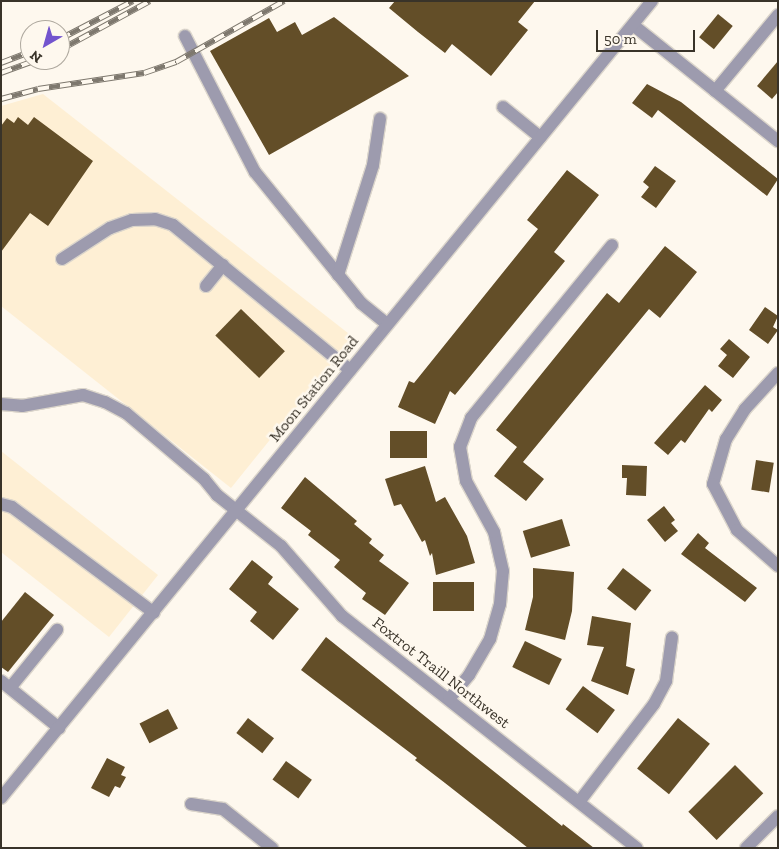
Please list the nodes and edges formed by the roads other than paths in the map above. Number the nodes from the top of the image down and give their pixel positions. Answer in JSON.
{"nodes":[{"id":1,"x":652,"y":1,"type":"edge"},
{"id":2,"x":778,"y":15,"type":"edge"},
{"id":3,"x":632,"y":25,"type":"junction"},
{"id":4,"x":185,"y":36,"type":"dead end"},
{"id":5,"x":715,"y":91,"type":"junction"},
{"id":6,"x":503,"y":107,"type":"dead end"},
{"id":7,"x":380,"y":120,"type":"dead end"},
{"id":8,"x":540,"y":137,"type":"junction"},
{"id":9,"x":778,"y":141,"type":"edge"},
{"id":10,"x":612,"y":245,"type":"dead end"},
{"id":11,"x":62,"y":259,"type":"dead end"},
{"id":12,"x":223,"y":265,"type":"junction"},
{"id":13,"x":338,"y":275,"type":"junction"},
{"id":14,"x":206,"y":286,"type":"dead end"},
{"id":15,"x":386,"y":324,"type":"junction"},
{"id":16,"x":350,"y":370,"type":"junction"},
{"id":17,"x":778,"y":373,"type":"edge"},
{"id":18,"x":1,"y":404,"type":"edge"},
{"id":19,"x":1,"y":504,"type":"edge"},
{"id":20,"x":238,"y":511,"type":"junction"},
{"id":21,"x":778,"y":566,"type":"edge"},
{"id":22,"x":154,"y":613,"type":"junction"},
{"id":23,"x":57,"y":630,"type":"dead end"},
{"id":24,"x":672,"y":637,"type":"dead end"},
{"id":25,"x":6,"y":684,"type":"edge"},
{"id":26,"x":449,"y":699,"type":"junction"},
{"id":27,"x":59,"y":728,"type":"junction"},
{"id":28,"x":1,"y":798,"type":"edge"},
{"id":29,"x":579,"y":802,"type":"junction"},
{"id":30,"x":191,"y":804,"type":"dead end"},
{"id":31,"x":778,"y":816,"type":"edge"},
{"id":32,"x":272,"y":848,"type":"edge"},
{"id":33,"x":637,"y":848,"type":"edge"},
{"id":34,"x":746,"y":848,"type":"edge"}],
"edges":[{"from":1,"to":3,"type":"street","name":"Moon Station Road"},
{"from":2,"to":5,"type":"street"},
{"from":3,"to":5,"type":"street"},
{"from":3,"to":8,"type":"street","name":"Moon Station Road"},
{"from":4,"to":13,"type":"street"},
{"from":5,"to":9,"type":"street"},
{"from":6,"to":8,"type":"street"},
{"from":7,"to":13,"type":"street"},
{"from":8,"to":15,"type":"street","name":"Moon Station Road"},
{"from":10,"to":26,"type":"street"},
{"from":11,"to":12,"type":"street"},
{"from":12,"to":14,"type":"street"},
{"from":12,"to":16,"type":"street"},
{"from":13,"to":15,"type":"street"},
{"from":15,"to":16,"type":"street","name":"Moon Station Road"},
{"from":16,"to":20,"type":"street","name":"Moon Station Road"},
{"from":17,"to":21,"type":"street"},
{"from":18,"to":20,"type":"street","name":"Foxtrot Traill Northwest"},
{"from":19,"to":22,"type":"street"},
{"from":20,"to":22,"type":"street","name":"Moon Station Road"},
{"from":20,"to":26,"type":"street","name":"Foxtrot Traill Northwest"},
{"from":22,"to":27,"type":"street","name":"Moon Station Road"},
{"from":23,"to":25,"type":"street"},
{"from":24,"to":29,"type":"street"},
{"from":25,"to":27,"type":"street"},
{"from":26,"to":29,"type":"street","name":"Foxtrot Traill Northwest"},
{"from":27,"to":28,"type":"street","name":"Moon Station Road"},
{"from":29,"to":33,"type":"street","name":"Foxtrot Traill Northwest"},
{"from":30,"to":32,"type":"street"},
{"from":31,"to":34,"type":"street"}]}
